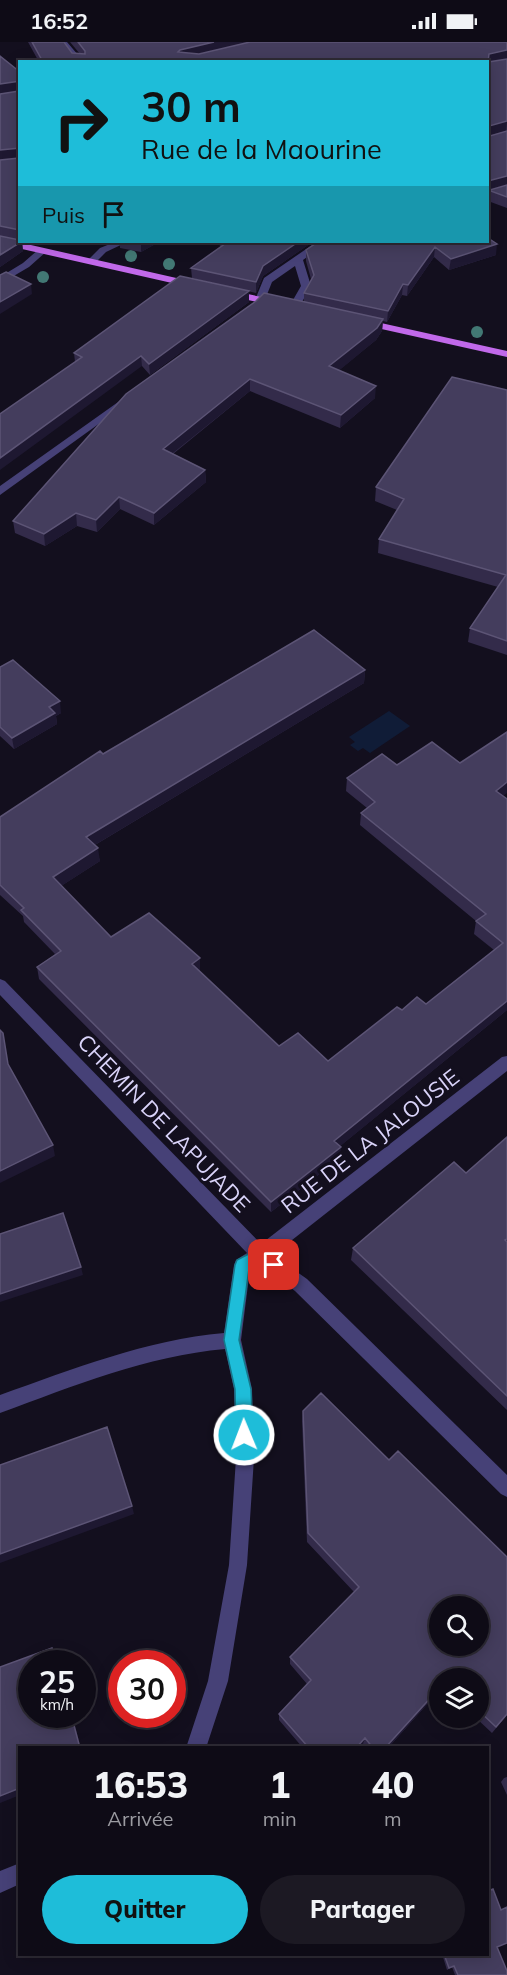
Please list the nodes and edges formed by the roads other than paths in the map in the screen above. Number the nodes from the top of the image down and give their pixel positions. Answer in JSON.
{"nodes":[{"id":1,"x":63,"y":42,"type":"edge"},
{"id":2,"x":78,"y":60,"type":"edge"},
{"id":3,"x":0,"y":241,"type":"edge"},
{"id":4,"x":120,"y":243,"type":"edge"},
{"id":5,"x":329,"y":243,"type":"edge"},
{"id":6,"x":42,"y":251,"type":"junction"},
{"id":7,"x":298,"y":260,"type":"junction"},
{"id":8,"x":91,"y":262,"type":"junction"},
{"id":9,"x":0,"y":281,"type":"edge"},
{"id":10,"x":202,"y":287,"type":"edge"},
{"id":11,"x":214,"y":289,"type":"edge"},
{"id":12,"x":260,"y":300,"type":"junction"},
{"id":13,"x":294,"y":307,"type":"junction"},
{"id":14,"x":251,"y":309,"type":"edge"},
{"id":15,"x":305,"y":309,"type":"edge"},
{"id":16,"x":350,"y":320,"type":"edge"},
{"id":17,"x":507,"y":354,"type":"edge"},
{"id":18,"x":135,"y":393,"type":"edge"},
{"id":19,"x":0,"y":491,"type":"edge"},
{"id":20,"x":0,"y":985,"type":"edge"},
{"id":21,"x":507,"y":1062,"type":"edge"},
{"id":22,"x":260,"y":1255,"type":"junction"},
{"id":23,"x":232,"y":1340,"type":"junction"},
{"id":24,"x":0,"y":1404,"type":"edge"},
{"id":25,"x":507,"y":1488,"type":"edge"},
{"id":26,"x":197,"y":1746,"type":"edge"},
{"id":27,"x":18,"y":1874,"type":"edge"},
{"id":28,"x":0,"y":1882,"type":"edge"}],
"edges":[{"from":1,"to":2,"type":"street"},
{"from":3,"to":6,"type":"main road"},
{"from":4,"to":8,"type":"street"},
{"from":5,"to":7,"type":"street"},
{"from":6,"to":8,"type":"main road"},
{"from":6,"to":9,"type":"street"},
{"from":7,"to":12,"type":"street"},
{"from":7,"to":13,"type":"street"},
{"from":8,"to":10,"type":"main road"},
{"from":11,"to":12,"type":"main road"},
{"from":12,"to":13,"type":"main road"},
{"from":12,"to":14,"type":"street"},
{"from":13,"to":15,"type":"main road"},
{"from":16,"to":17,"type":"main road"},
{"from":18,"to":19,"type":"street"},
{"from":20,"to":22,"type":"street","name":"CHEMIN DE LAPUJADE"},
{"from":21,"to":22,"type":"street","name":"RUE DE LA JALOUSIE"},
{"from":22,"to":23,"type":"street","name":"RUE DE LA JALOUSIE"},
{"from":22,"to":25,"type":"street","name":"CHEMIN DE LAPUJADE"},
{"from":23,"to":24,"type":"street"},
{"from":23,"to":26,"type":"street"},
{"from":27,"to":28,"type":"street"}]}
